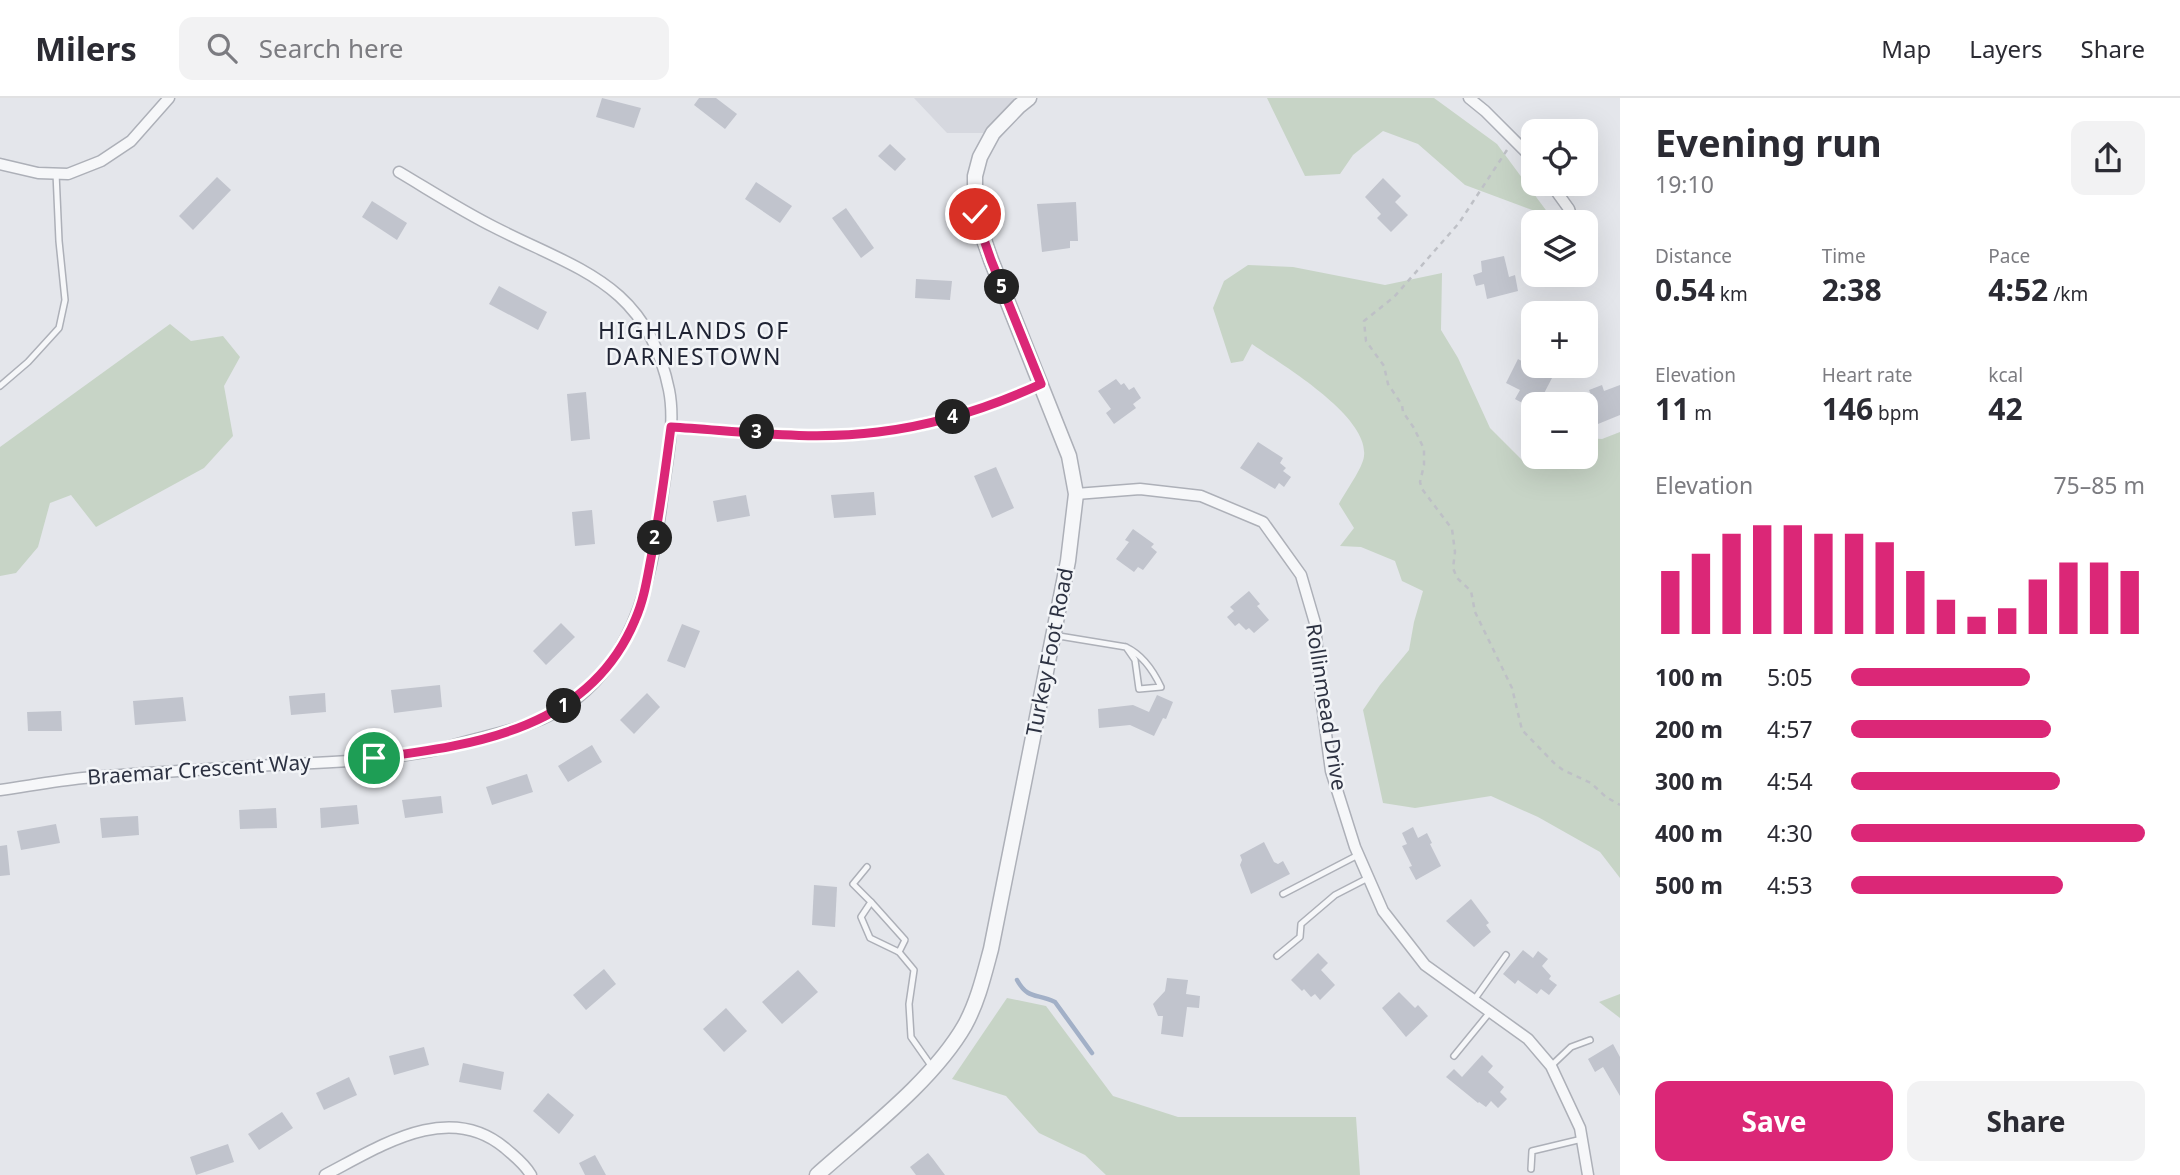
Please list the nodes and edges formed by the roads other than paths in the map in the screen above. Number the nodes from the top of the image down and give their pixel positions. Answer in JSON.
{"nodes":[{"id":1,"x":169,"y":98,"type":"edge"},
{"id":2,"x":1030,"y":98,"type":"edge"},
{"id":3,"x":1469,"y":98,"type":"edge"},
{"id":4,"x":1521,"y":146,"type":"edge"},
{"id":5,"x":0,"y":164,"type":"edge"},
{"id":6,"x":400,"y":172,"type":"dead end"},
{"id":7,"x":56,"y":173,"type":"junction"},
{"id":8,"x":1041,"y":384,"type":"junction"},
{"id":9,"x":0,"y":386,"type":"edge"},
{"id":10,"x":671,"y":427,"type":"junction"},
{"id":11,"x":1076,"y":495,"type":"junction"},
{"id":12,"x":1053,"y":635,"type":"junction"},
{"id":13,"x":1126,"y":647,"type":"junction"},
{"id":14,"x":0,"y":790,"type":"edge"},
{"id":15,"x":1358,"y":855,"type":"junction"},
{"id":16,"x":867,"y":867,"type":"dead end"},
{"id":17,"x":1368,"y":878,"type":"junction"},
{"id":18,"x":1283,"y":894,"type":"dead end"},
{"id":19,"x":871,"y":902,"type":"junction"},
{"id":20,"x":900,"y":952,"type":"junction"},
{"id":21,"x":1506,"y":955,"type":"dead end"},
{"id":22,"x":1278,"y":956,"type":"dead end"},
{"id":23,"x":1474,"y":1000,"type":"junction"},
{"id":24,"x":1490,"y":1012,"type":"junction"},
{"id":25,"x":1590,"y":1040,"type":"dead end"},
{"id":26,"x":1454,"y":1056,"type":"dead end"},
{"id":27,"x":1551,"y":1066,"type":"junction"},
{"id":28,"x":932,"y":1067,"type":"junction"},
{"id":29,"x":1582,"y":1139,"type":"junction"},
{"id":30,"x":1531,"y":1168,"type":"dead end"},
{"id":31,"x":325,"y":1175,"type":"edge"},
{"id":32,"x":531,"y":1175,"type":"edge"},
{"id":33,"x":817,"y":1175,"type":"edge"},
{"id":34,"x":1588,"y":1175,"type":"edge"}],
"edges":[{"from":1,"to":7,"type":"street"},
{"from":2,"to":8,"type":"street","name":"Turkey Foot Road"},
{"from":3,"to":4,"type":"street"},
{"from":5,"to":7,"type":"street"},
{"from":6,"to":10,"type":"street","name":"Braemar Crescent Way"},
{"from":7,"to":9,"type":"lane"},
{"from":8,"to":10,"type":"street"},
{"from":8,"to":11,"type":"street","name":"Turkey Foot Road"},
{"from":10,"to":14,"type":"street","name":"Braemar Crescent Way"},
{"from":11,"to":12,"type":"street","name":"Turkey Foot Road"},
{"from":11,"to":15,"type":"street","name":"Rollinmead Drive"},
{"from":12,"to":13,"type":"lane"},
{"from":12,"to":28,"type":"street","name":"Turkey Foot Road"},
{"from":13,"to":13,"type":"lane"},
{"from":15,"to":17,"type":"street","name":"Rollinmead Drive"},
{"from":15,"to":18,"type":"lane"},
{"from":16,"to":19,"type":"lane"},
{"from":17,"to":22,"type":"lane"},
{"from":17,"to":23,"type":"street","name":"Rollinmead Drive"},
{"from":19,"to":20,"type":"lane"},
{"from":19,"to":20,"type":"lane"},
{"from":20,"to":28,"type":"lane"},
{"from":21,"to":23,"type":"lane"},
{"from":23,"to":24,"type":"street","name":"Rollinmead Drive"},
{"from":24,"to":26,"type":"lane"},
{"from":24,"to":27,"type":"street","name":"Rollinmead Drive"},
{"from":25,"to":27,"type":"lane"},
{"from":27,"to":29,"type":"street","name":"Rollinmead Drive"},
{"from":28,"to":33,"type":"street","name":"Turkey Foot Road"},
{"from":29,"to":30,"type":"lane"},
{"from":29,"to":34,"type":"street","name":"Rollinmead Drive"},
{"from":31,"to":32,"type":"street"}]}
